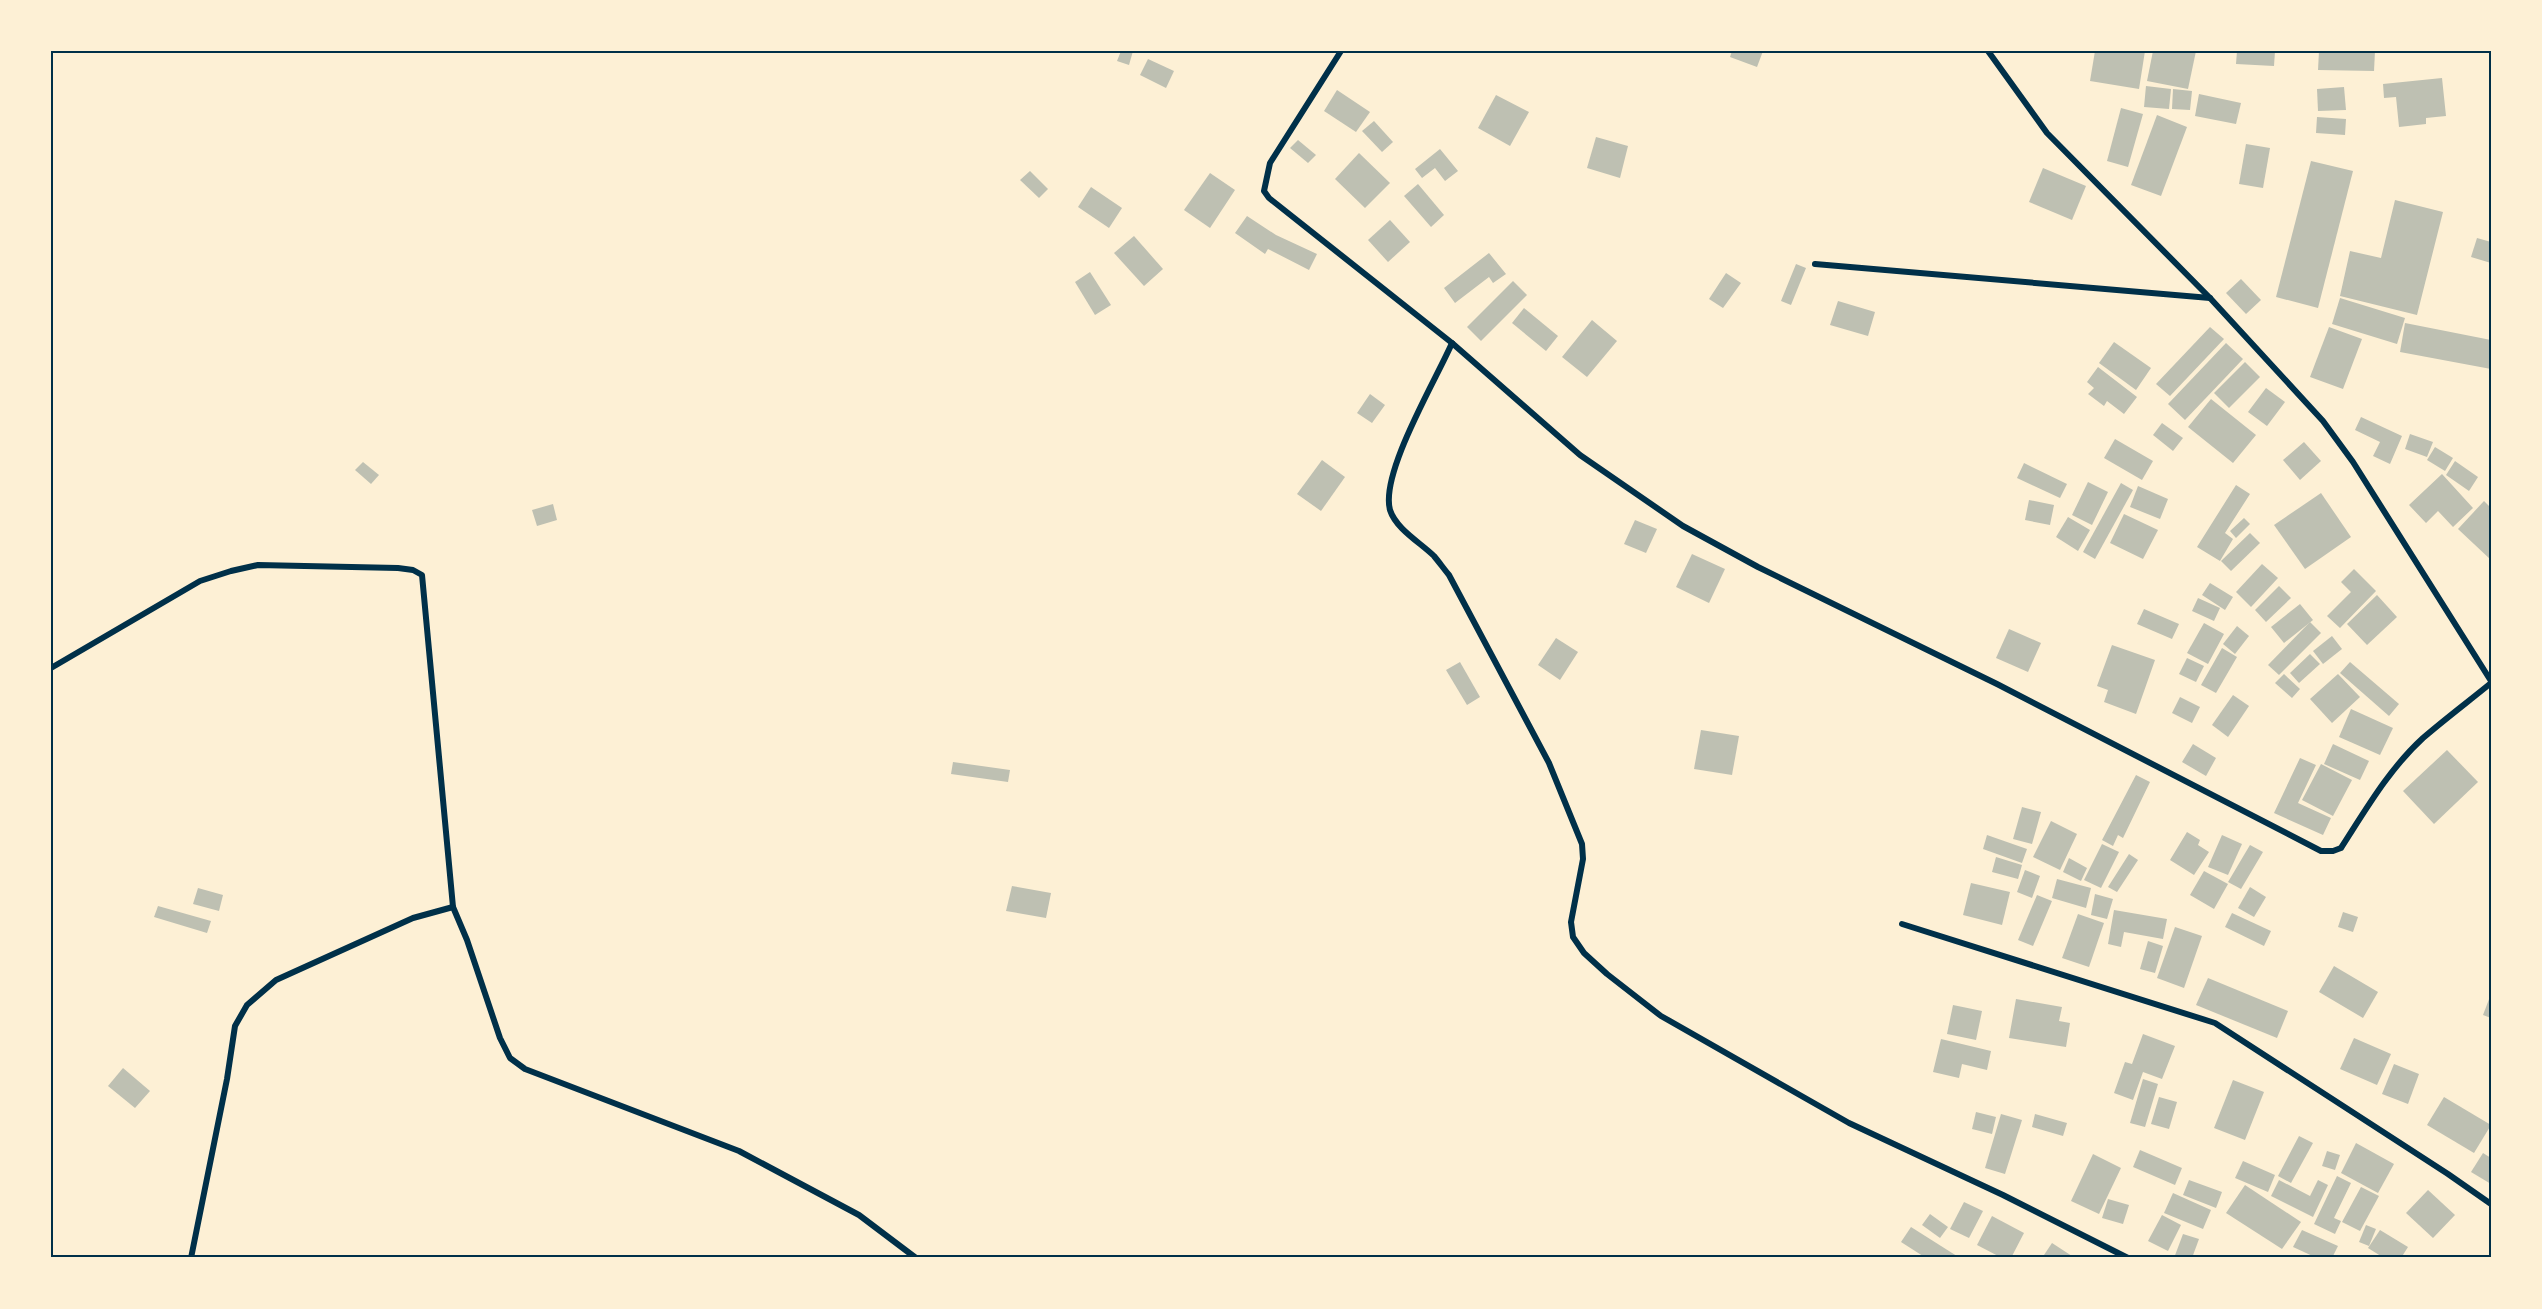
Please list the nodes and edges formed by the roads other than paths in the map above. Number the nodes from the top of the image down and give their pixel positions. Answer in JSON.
{"nodes":[{"id":1,"x":1341,"y":51,"type":"edge"},
{"id":2,"x":1988,"y":51,"type":"edge"},
{"id":3,"x":1815,"y":264,"type":"dead end"},
{"id":4,"x":2210,"y":298,"type":"junction"},
{"id":5,"x":1452,"y":343,"type":"junction"},
{"id":6,"x":51,"y":668,"type":"edge"},
{"id":7,"x":2491,"y":682,"type":"edge"},
{"id":8,"x":453,"y":907,"type":"junction"},
{"id":9,"x":1902,"y":924,"type":"dead end"},
{"id":10,"x":2491,"y":1204,"type":"edge"},
{"id":11,"x":191,"y":1258,"type":"edge"},
{"id":12,"x":916,"y":1258,"type":"edge"},
{"id":13,"x":2128,"y":1258,"type":"edge"}],
"edges":[{"from":1,"to":5,"type":"street"},
{"from":2,"to":4,"type":"street"},
{"from":3,"to":4,"type":"street"},
{"from":4,"to":7,"type":"street"},
{"from":5,"to":7,"type":"street"},
{"from":5,"to":13,"type":"street"},
{"from":6,"to":8,"type":"street"},
{"from":8,"to":11,"type":"street"},
{"from":8,"to":12,"type":"street"},
{"from":9,"to":10,"type":"street"}]}
